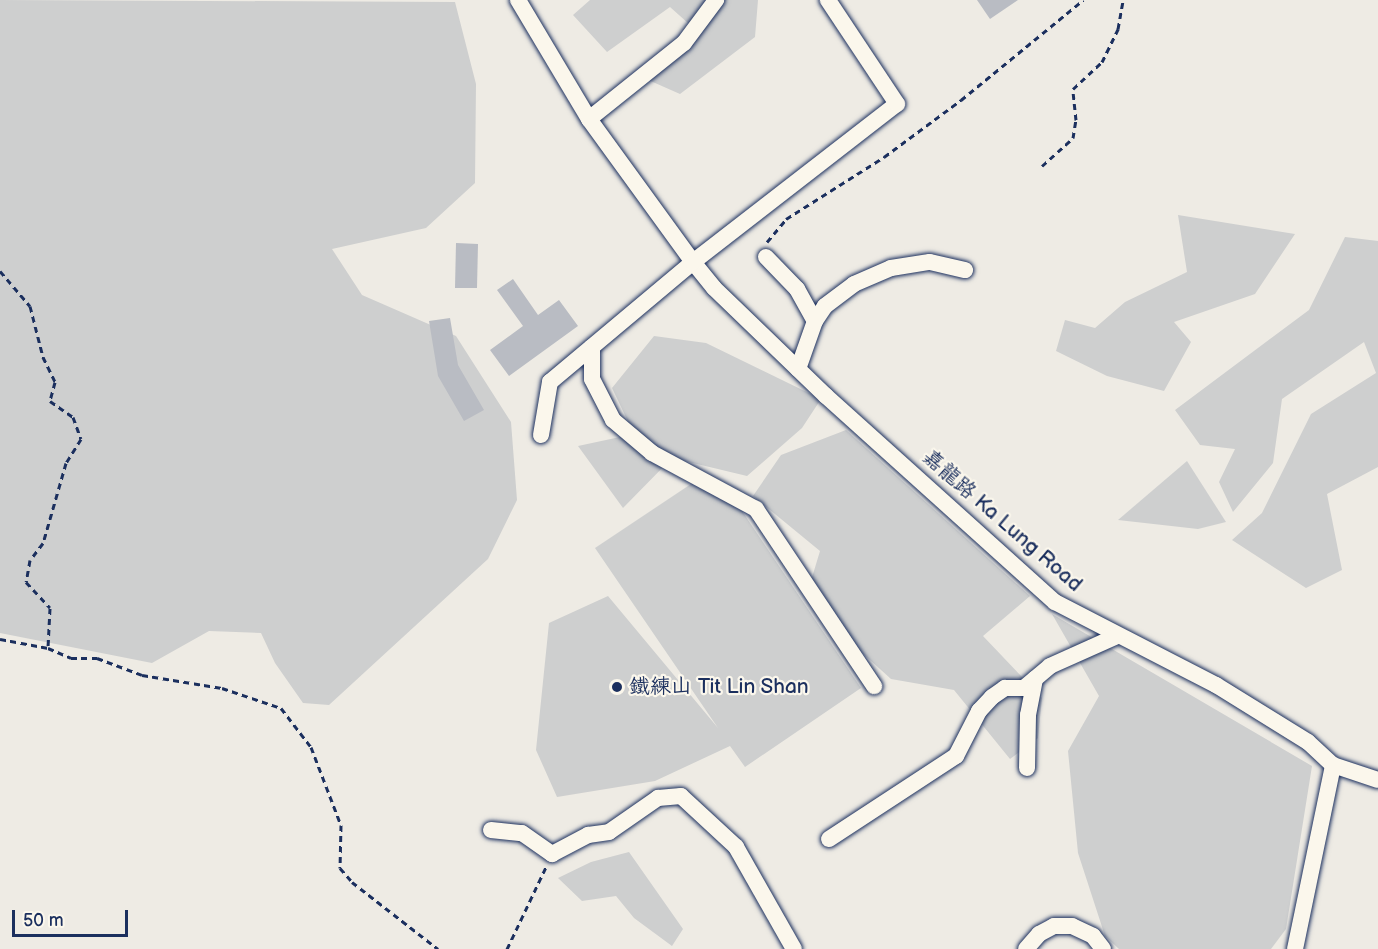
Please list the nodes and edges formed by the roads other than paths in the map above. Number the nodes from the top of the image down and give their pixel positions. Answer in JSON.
{"nodes":[{"id":1,"x":518,"y":0,"type":"edge"},
{"id":2,"x":716,"y":0,"type":"edge"},
{"id":3,"x":828,"y":0,"type":"edge"},
{"id":4,"x":590,"y":119,"type":"junction"},
{"id":5,"x":766,"y":257,"type":"road end"},
{"id":6,"x":693,"y":262,"type":"junction"},
{"id":7,"x":964,"y":270,"type":"dead end"},
{"id":8,"x":815,"y":321,"type":"junction"},
{"id":9,"x":592,"y":347,"type":"junction"},
{"id":10,"x":798,"y":369,"type":"junction"},
{"id":11,"x":541,"y":435,"type":"dead end"},
{"id":12,"x":1117,"y":636,"type":"junction"},
{"id":13,"x":1035,"y":680,"type":"junction"},
{"id":14,"x":874,"y":686,"type":"dead end"},
{"id":15,"x":1333,"y":765,"type":"junction"},
{"id":16,"x":1027,"y":768,"type":"dead end"},
{"id":17,"x":1378,"y":780,"type":"edge"},
{"id":18,"x":490,"y":830,"type":"dead end"},
{"id":19,"x":829,"y":839,"type":"dead end"},
{"id":20,"x":794,"y":949,"type":"edge"},
{"id":21,"x":1026,"y":949,"type":"edge"},
{"id":22,"x":1103,"y":949,"type":"edge"},
{"id":23,"x":1295,"y":949,"type":"edge"}],
"edges":[{"from":1,"to":4,"type":"street","name":"嘉龍路 Ka Lung Road"},
{"from":2,"to":4,"type":"street"},
{"from":3,"to":6,"type":"street"},
{"from":4,"to":6,"type":"street","name":"嘉龍路 Ka Lung Road"},
{"from":5,"to":8,"type":"street"},
{"from":6,"to":9,"type":"street"},
{"from":6,"to":10,"type":"street","name":"嘉龍路 Ka Lung Road"},
{"from":7,"to":8,"type":"street"},
{"from":8,"to":10,"type":"street"},
{"from":9,"to":11,"type":"street"},
{"from":9,"to":14,"type":"street"},
{"from":10,"to":12,"type":"street","name":"嘉龍路 Ka Lung Road"},
{"from":12,"to":13,"type":"street"},
{"from":12,"to":15,"type":"street","name":"嘉龍路 Ka Lung Road"},
{"from":13,"to":16,"type":"street"},
{"from":13,"to":19,"type":"street"},
{"from":15,"to":17,"type":"street","name":"嘉龍路 Ka Lung Road"},
{"from":15,"to":23,"type":"street"},
{"from":18,"to":20,"type":"street"},
{"from":21,"to":22,"type":"street"}]}
